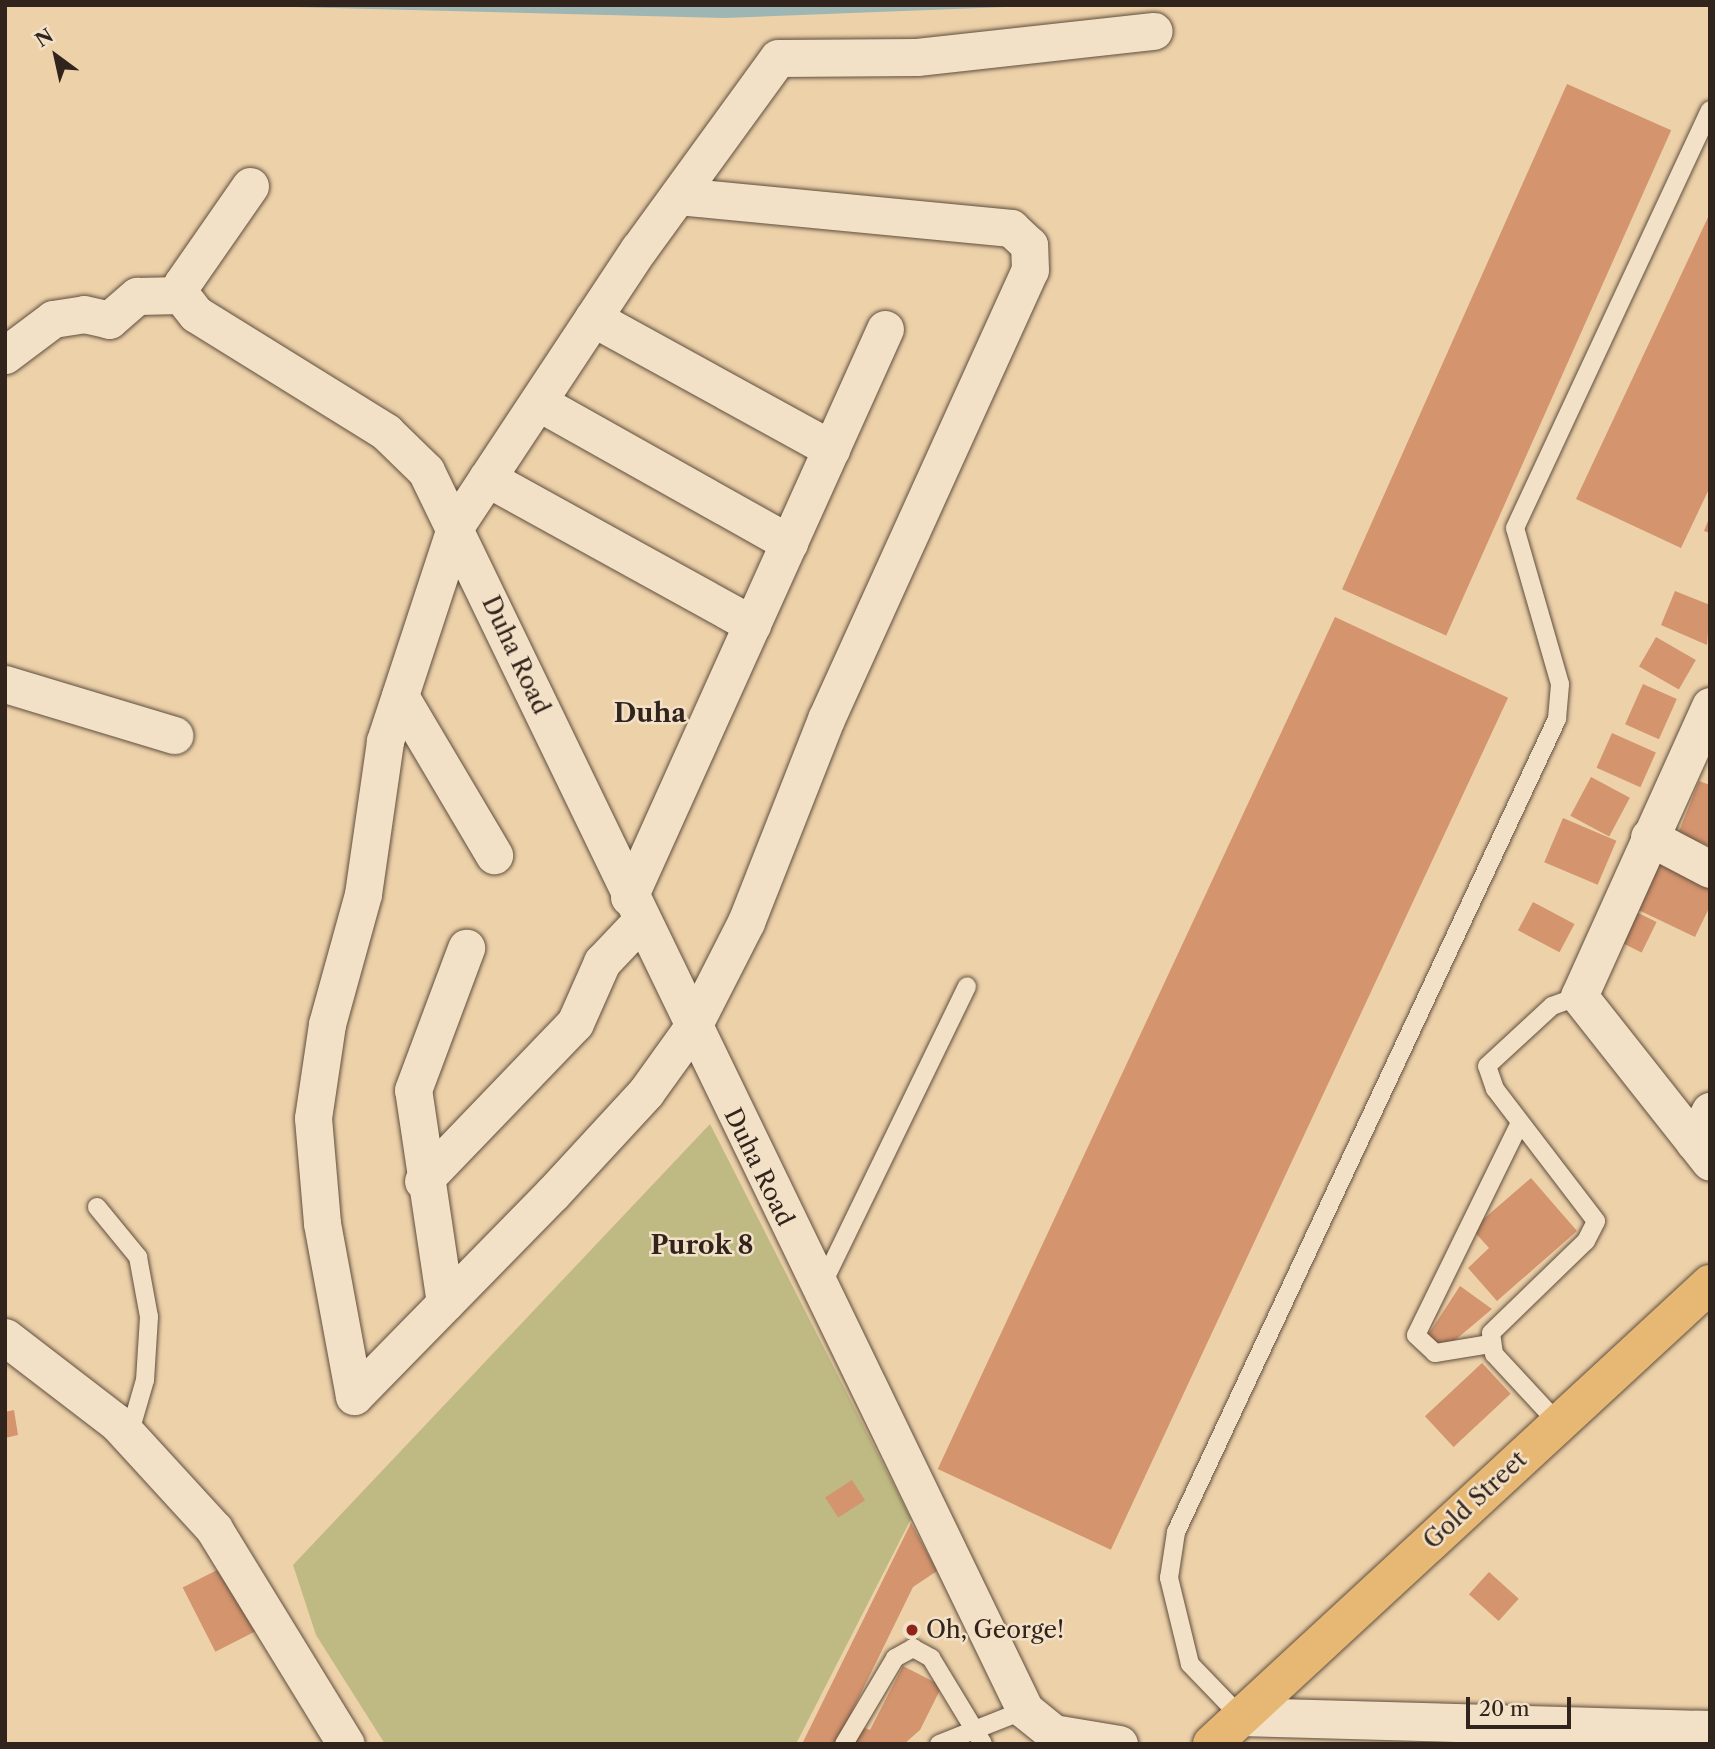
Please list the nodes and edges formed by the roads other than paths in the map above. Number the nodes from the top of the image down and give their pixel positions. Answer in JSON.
{"nodes":[{"id":1,"x":1154,"y":30,"type":"dead end"},
{"id":2,"x":1710,"y":110,"type":"edge"},
{"id":3,"x":250,"y":187,"type":"dead end"},
{"id":4,"x":679,"y":196,"type":"junction"},
{"id":5,"x":181,"y":295,"type":"junction"},
{"id":6,"x":593,"y":318,"type":"junction"},
{"id":7,"x":885,"y":329,"type":"dead end"},
{"id":8,"x":5,"y":355,"type":"edge"},
{"id":9,"x":538,"y":402,"type":"junction"},
{"id":10,"x":831,"y":449,"type":"junction"},
{"id":11,"x":487,"y":478,"type":"junction"},
{"id":12,"x":456,"y":525,"type":"junction"},
{"id":13,"x":789,"y":543,"type":"junction"},
{"id":14,"x":752,"y":624,"type":"junction"},
{"id":15,"x":5,"y":684,"type":"edge"},
{"id":16,"x":400,"y":696,"type":"junction"},
{"id":17,"x":1709,"y":710,"type":"edge"},
{"id":18,"x":174,"y":735,"type":"dead end"},
{"id":19,"x":1649,"y":837,"type":"junction"},
{"id":20,"x":494,"y":855,"type":"dead end"},
{"id":21,"x":1710,"y":869,"type":"edge"},
{"id":22,"x":635,"y":910,"type":"junction"},
{"id":23,"x":466,"y":948,"type":"dead end"},
{"id":24,"x":967,"y":986,"type":"dead end"},
{"id":25,"x":1579,"y":996,"type":"junction"},
{"id":26,"x":692,"y":1028,"type":"junction"},
{"id":27,"x":1520,"y":1123,"type":"junction"},
{"id":28,"x":1704,"y":1138,"type":"edge"},
{"id":29,"x":423,"y":1181,"type":"junction"},
{"id":30,"x":97,"y":1207,"type":"dead end"},
{"id":31,"x":1710,"y":1284,"type":"edge"},
{"id":32,"x":818,"y":1291,"type":"junction"},
{"id":33,"x":445,"y":1303,"type":"junction"},
{"id":34,"x":5,"y":1337,"type":"edge"},
{"id":35,"x":1490,"y":1344,"type":"junction"},
{"id":36,"x":1558,"y":1423,"type":"junction"},
{"id":37,"x":129,"y":1435,"type":"junction"},
{"id":38,"x":1025,"y":1710,"type":"junction"},
{"id":39,"x":1241,"y":1717,"type":"junction"},
{"id":40,"x":974,"y":1726,"type":"junction"},
{"id":41,"x":1710,"y":1730,"type":"edge"},
{"id":42,"x":346,"y":1744,"type":"edge"},
{"id":43,"x":844,"y":1744,"type":"edge"},
{"id":44,"x":939,"y":1744,"type":"edge"},
{"id":45,"x":983,"y":1744,"type":"edge"},
{"id":46,"x":1119,"y":1744,"type":"edge"},
{"id":47,"x":1212,"y":1744,"type":"edge"}],
"edges":[{"from":1,"to":4,"type":"street"},
{"from":2,"to":39,"type":"lane"},
{"from":3,"to":5,"type":"street"},
{"from":4,"to":6,"type":"street"},
{"from":4,"to":26,"type":"street"},
{"from":5,"to":8,"type":"street"},
{"from":5,"to":12,"type":"street","name":"Duha Road"},
{"from":6,"to":9,"type":"street"},
{"from":6,"to":10,"type":"street"},
{"from":7,"to":10,"type":"street"},
{"from":9,"to":11,"type":"street"},
{"from":9,"to":13,"type":"street"},
{"from":10,"to":13,"type":"street"},
{"from":11,"to":12,"type":"street"},
{"from":11,"to":14,"type":"street"},
{"from":12,"to":16,"type":"street"},
{"from":12,"to":22,"type":"street","name":"Duha Road"},
{"from":13,"to":14,"type":"street"},
{"from":14,"to":22,"type":"street"},
{"from":15,"to":18,"type":"street"},
{"from":16,"to":20,"type":"street"},
{"from":16,"to":33,"type":"street"},
{"from":17,"to":19,"type":"street"},
{"from":19,"to":21,"type":"street"},
{"from":19,"to":25,"type":"street"},
{"from":22,"to":26,"type":"street","name":"Duha Road"},
{"from":22,"to":29,"type":"street"},
{"from":23,"to":29,"type":"street"},
{"from":24,"to":32,"type":"lane"},
{"from":25,"to":27,"type":"lane"},
{"from":25,"to":28,"type":"street"},
{"from":26,"to":32,"type":"street","name":"Duha Road"},
{"from":26,"to":33,"type":"street"},
{"from":27,"to":35,"type":"lane"},
{"from":27,"to":35,"type":"lane"},
{"from":29,"to":33,"type":"street"},
{"from":30,"to":37,"type":"lane"},
{"from":31,"to":36,"type":"main road","name":"Gold Street"},
{"from":32,"to":38,"type":"street","name":"Duha Road"},
{"from":34,"to":37,"type":"street"},
{"from":35,"to":36,"type":"lane"},
{"from":36,"to":39,"type":"main road","name":"Gold Street"},
{"from":37,"to":42,"type":"street"},
{"from":38,"to":40,"type":"lane"},
{"from":38,"to":46,"type":"street","name":"Duha Road"},
{"from":39,"to":41,"type":"street"},
{"from":39,"to":47,"type":"main road","name":"Gold Street"},
{"from":40,"to":43,"type":"lane"},
{"from":40,"to":44,"type":"lane"},
{"from":40,"to":45,"type":"lane"}]}
